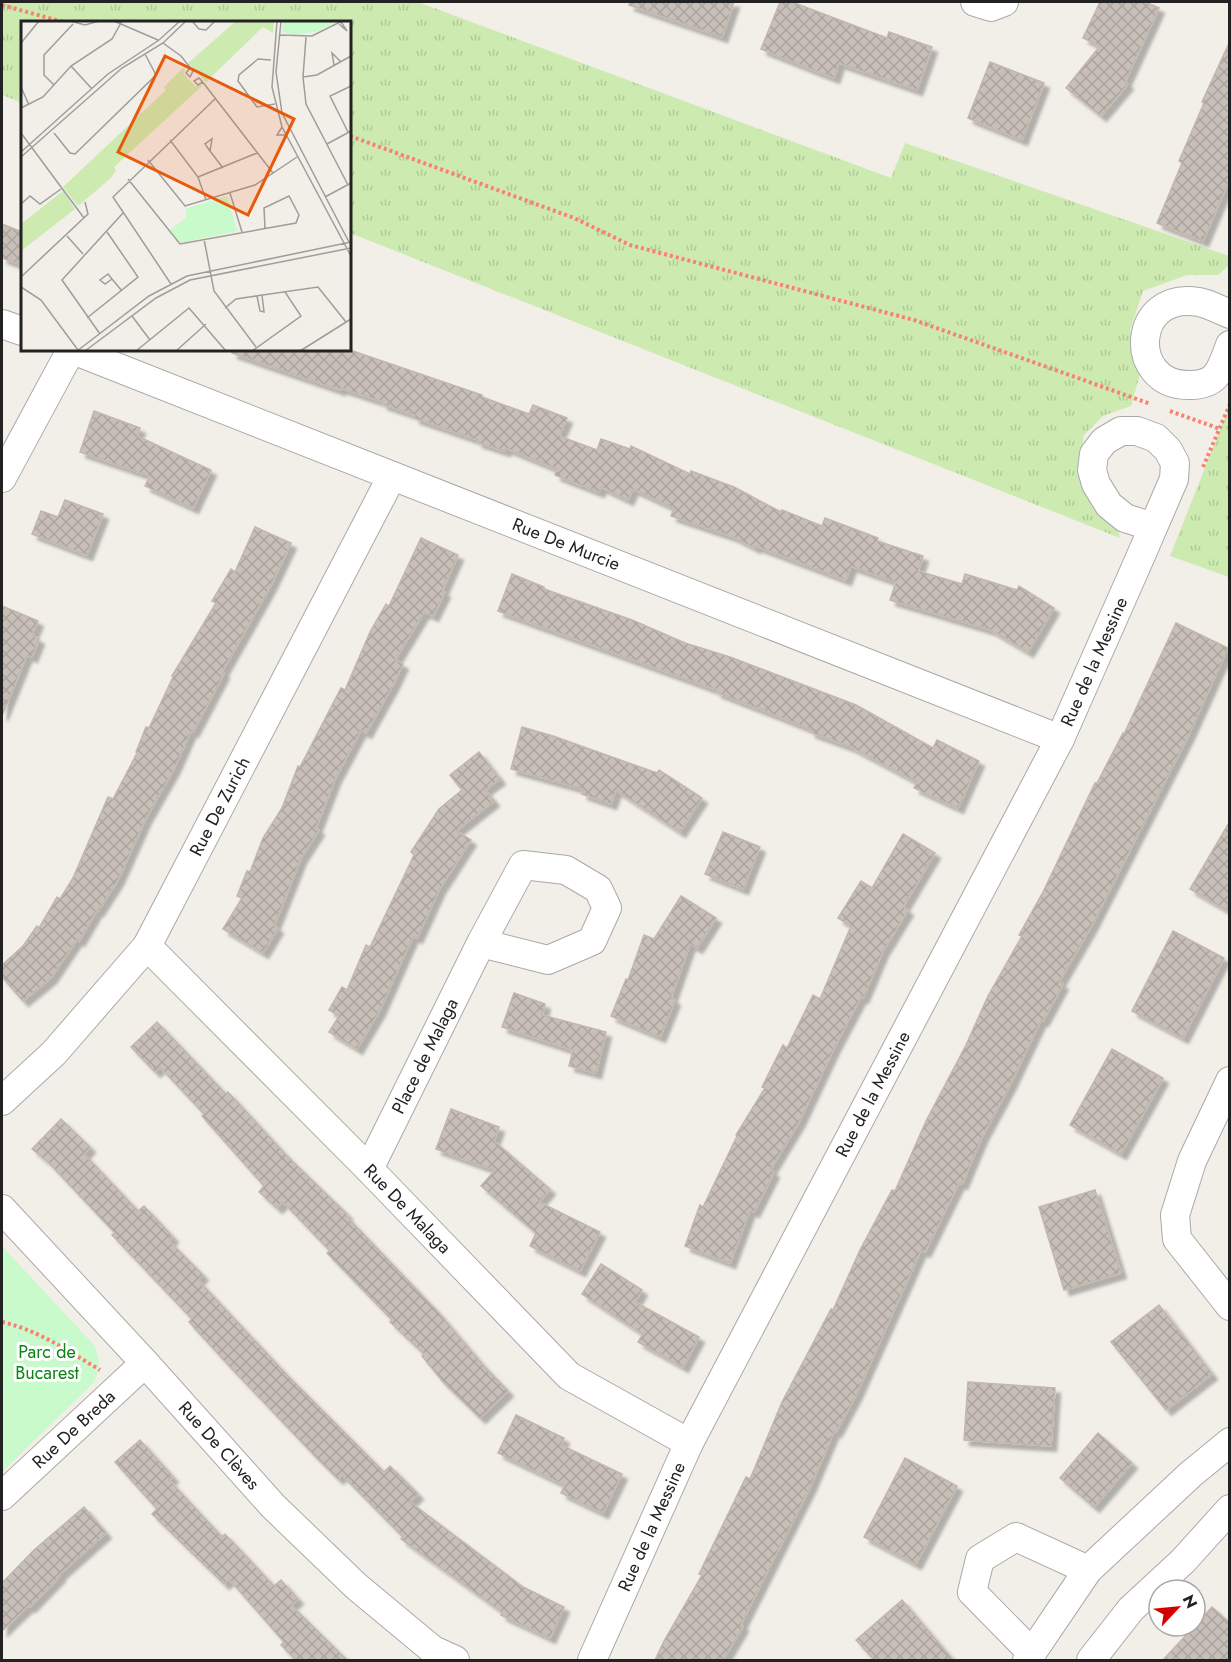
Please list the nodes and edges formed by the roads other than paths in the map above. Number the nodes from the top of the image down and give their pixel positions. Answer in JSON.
{"nodes":[{"id":1,"x":975,"y":2,"type":"edge"},
{"id":2,"x":1004,"y":2,"type":"edge"},
{"id":3,"x":1230,"y":314,"type":"edge"},
{"id":4,"x":2,"y":324,"type":"edge"},
{"id":5,"x":21,"y":331,"type":"edge"},
{"id":6,"x":1230,"y":345,"type":"edge"},
{"id":7,"x":71,"y":351,"type":"edge"},
{"id":8,"x":75,"y":351,"type":"edge"},
{"id":9,"x":392,"y":476,"type":"junction"},
{"id":10,"x":2,"y":478,"type":"edge"},
{"id":11,"x":1153,"y":527,"type":"dead end"},
{"id":12,"x":1060,"y":739,"type":"junction"},
{"id":13,"x":481,"y":943,"type":"dead end"},
{"id":14,"x":147,"y":946,"type":"junction"},
{"id":15,"x":1230,"y":1080,"type":"edge"},
{"id":16,"x":2,"y":1101,"type":"edge"},
{"id":17,"x":369,"y":1169,"type":"junction"},
{"id":18,"x":2,"y":1209,"type":"edge"},
{"id":19,"x":1230,"y":1306,"type":"edge"},
{"id":20,"x":145,"y":1363,"type":"junction"},
{"id":21,"x":1230,"y":1442,"type":"edge"},
{"id":22,"x":689,"y":1443,"type":"junction"},
{"id":23,"x":2,"y":1496,"type":"edge"},
{"id":24,"x":1230,"y":1509,"type":"edge"},
{"id":25,"x":1088,"y":1570,"type":"junction"},
{"id":26,"x":1030,"y":1657,"type":"edge"},
{"id":27,"x":455,"y":1660,"type":"edge"},
{"id":28,"x":592,"y":1660,"type":"edge"},
{"id":29,"x":1091,"y":1660,"type":"edge"}],
"edges":[{"from":1,"to":2,"type":"street"},
{"from":3,"to":6,"type":"street"},
{"from":4,"to":5,"type":"street"},
{"from":7,"to":10,"type":"street"},
{"from":8,"to":9,"type":"street","name":"Rue De Murcie"},
{"from":9,"to":12,"type":"street","name":"Rue De Murcie"},
{"from":9,"to":14,"type":"street","name":"Rue De Zurich"},
{"from":11,"to":12,"type":"street","name":"Rue de la Messine"},
{"from":12,"to":22,"type":"street","name":"Rue de la Messine"},
{"from":13,"to":17,"type":"street","name":"Place de Malaga"},
{"from":14,"to":16,"type":"street","name":"Rue De Zurich"},
{"from":14,"to":17,"type":"street","name":"Rue De Malaga"},
{"from":15,"to":19,"type":"street"},
{"from":17,"to":22,"type":"street","name":"Rue De Malaga"},
{"from":18,"to":20,"type":"street","name":"Rue De Clèves"},
{"from":20,"to":23,"type":"street","name":"Rue De Breda"},
{"from":20,"to":27,"type":"street","name":"Rue De Clèves"},
{"from":21,"to":25,"type":"street"},
{"from":22,"to":28,"type":"street","name":"Rue de la Messine"},
{"from":24,"to":29,"type":"street"},
{"from":25,"to":26,"type":"street"},
{"from":25,"to":26,"type":"street"}]}
